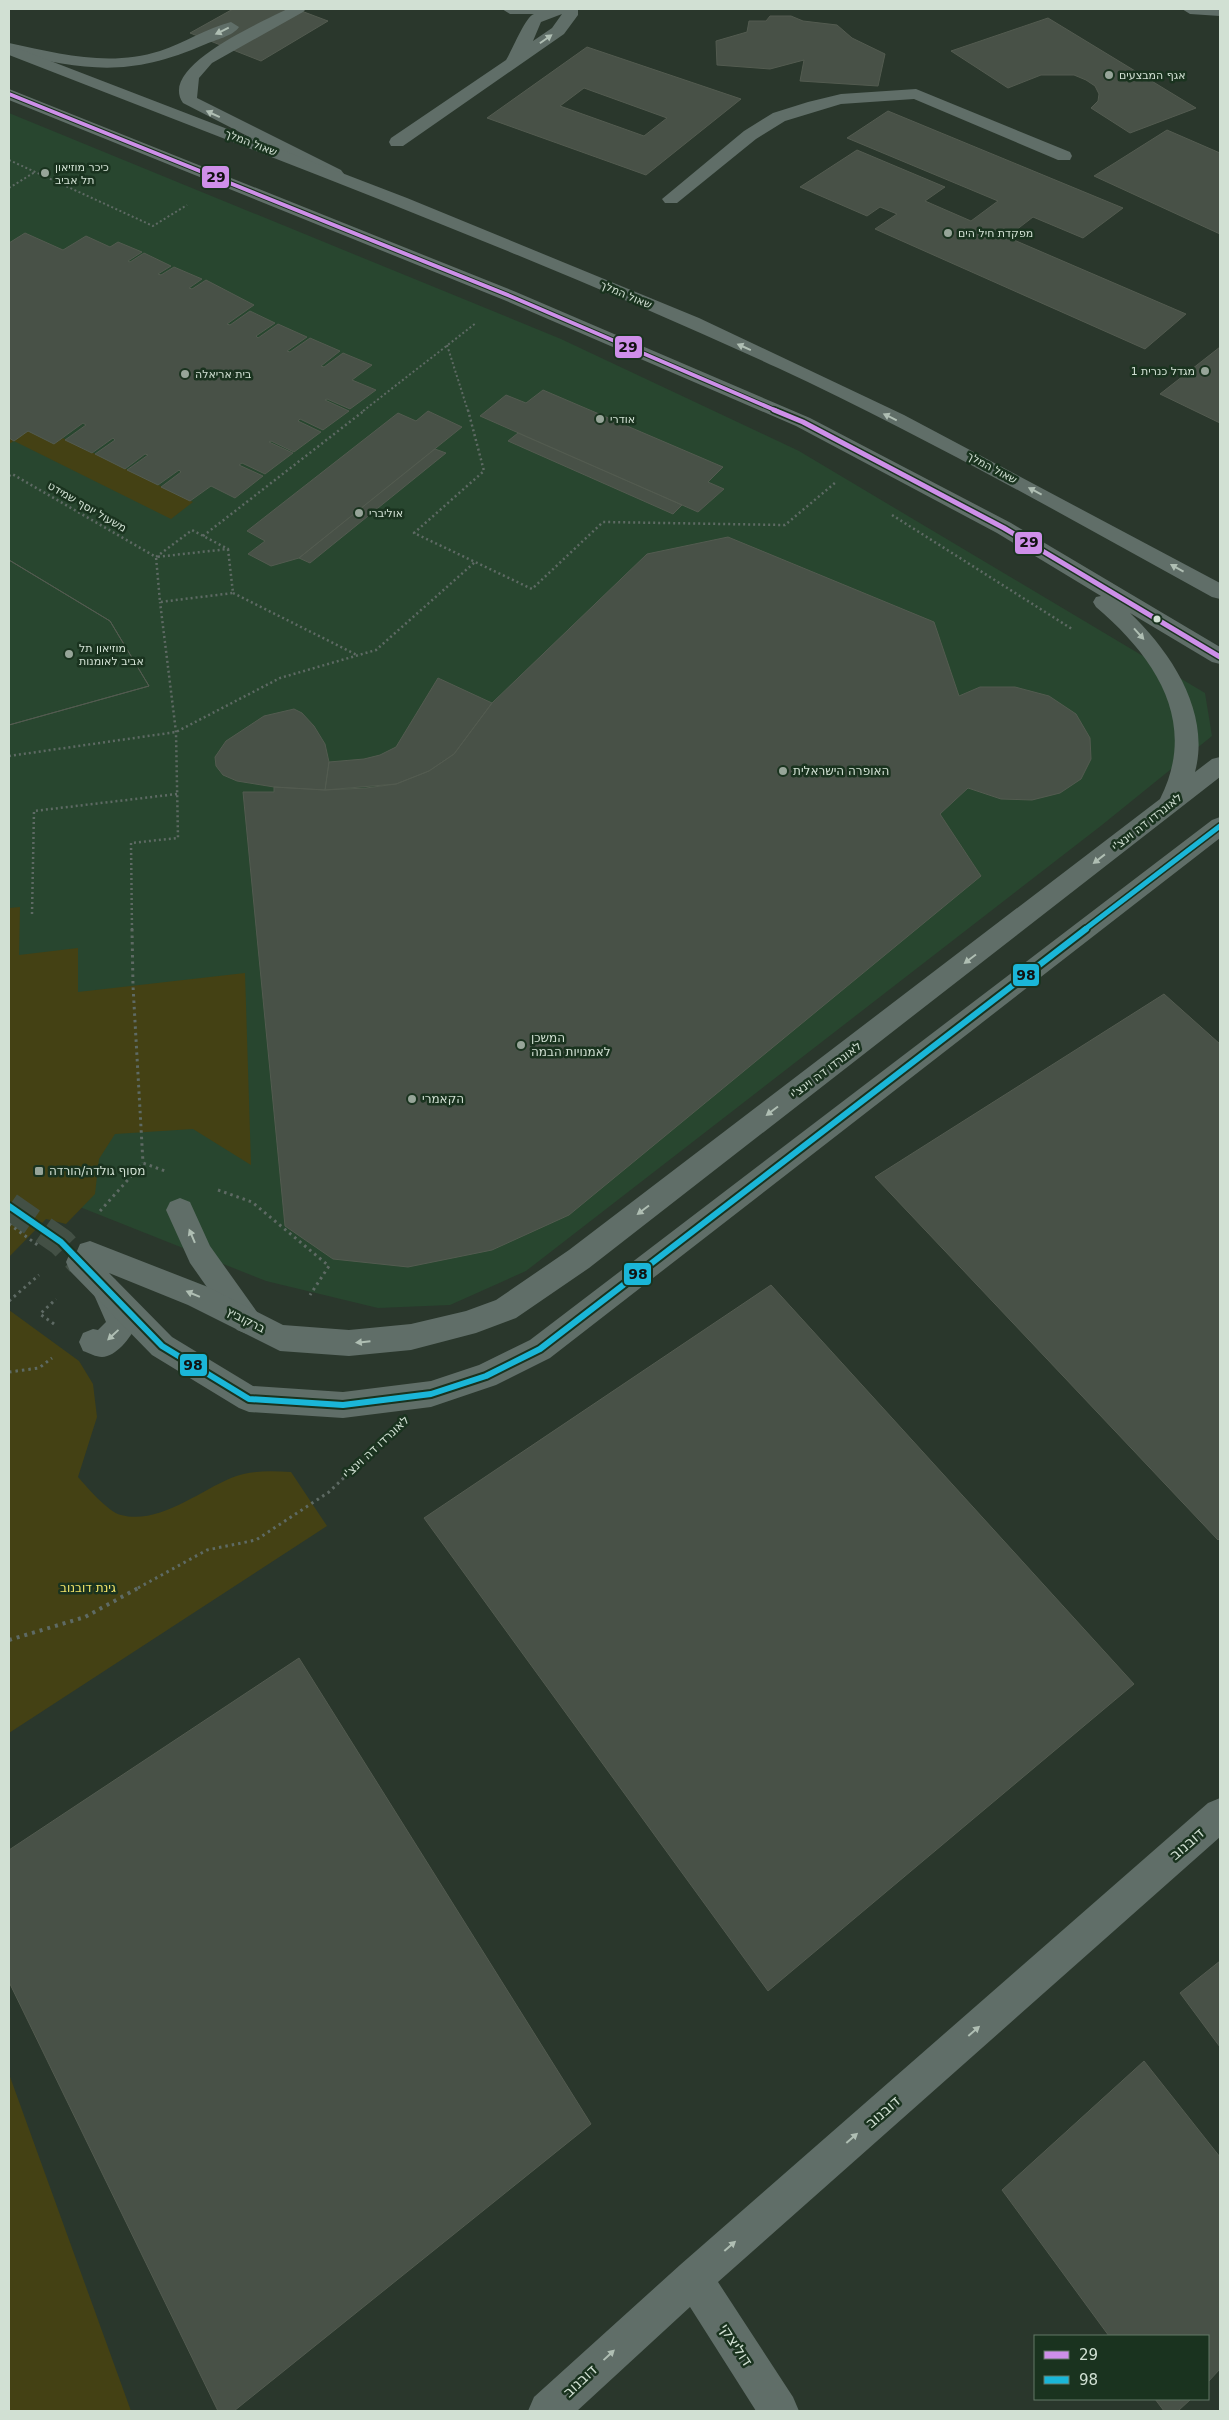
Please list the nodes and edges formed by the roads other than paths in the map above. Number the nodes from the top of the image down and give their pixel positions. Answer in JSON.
{"nodes":[{"id":1,"x":298,"y":9,"type":"edge"},
{"id":2,"x":510,"y":9,"type":"edge"},
{"id":3,"x":540,"y":9,"type":"edge"},
{"id":4,"x":561,"y":9,"type":"edge"},
{"id":5,"x":570,"y":9,"type":"edge"},
{"id":6,"x":1190,"y":9,"type":"edge"},
{"id":7,"x":1220,"y":11,"type":"edge"},
{"id":8,"x":245,"y":19,"type":"dead end"},
{"id":9,"x":9,"y":49,"type":"edge"},
{"id":10,"x":512,"y":62,"type":"junction"},
{"id":11,"x":9,"y":94,"type":"edge"},
{"id":12,"x":397,"y":142,"type":"dead end"},
{"id":13,"x":1064,"y":156,"type":"dead end"},
{"id":14,"x":335,"y":174,"type":"junction"},
{"id":15,"x":671,"y":199,"type":"dead end"},
{"id":16,"x":1004,"y":528,"type":"junction"},
{"id":17,"x":1220,"y":592,"type":"edge"},
{"id":18,"x":1220,"y":657,"type":"edge"},
{"id":19,"x":1220,"y":765,"type":"edge"},
{"id":20,"x":1169,"y":805,"type":"junction"},
{"id":21,"x":1220,"y":826,"type":"edge"},
{"id":22,"x":180,"y":1210,"type":"dead end"},
{"id":23,"x":103,"y":1284,"type":"junction"},
{"id":24,"x":247,"y":1321,"type":"junction"},
{"id":25,"x":411,"y":1337,"type":"joint"},
{"id":26,"x":94,"y":1342,"type":"dead end"},
{"id":27,"x":1220,"y":1815,"type":"edge"},
{"id":28,"x":693,"y":2278,"type":"junction"},
{"id":29,"x":548,"y":2411,"type":"edge"},
{"id":30,"x":779,"y":2411,"type":"edge"}],
"edges":[{"from":14,"to":1,"type":"street","one_way":true},
{"from":2,"to":3,"type":"street"},
{"from":4,"to":10,"type":"street"},
{"from":10,"to":5,"type":"street","one_way":true},
{"from":6,"to":7,"type":"street"},
{"from":8,"to":9,"type":"street","one_way":true},
{"from":9,"to":14,"type":"street","name":"שאול המלך"},
{"from":10,"to":12,"type":"street"},
{"from":11,"to":16,"type":"street"},
{"from":13,"to":15,"type":"street"},
{"from":17,"to":14,"type":"street","name":"שאול המלך","one_way":true},
{"from":16,"to":18,"type":"street"},
{"from":16,"to":20,"type":"street","one_way":true},
{"from":19,"to":20,"type":"street","name":"לאונרדו דה וינצ'י"},
{"from":20,"to":25,"type":"street","name":"לאונרדו דה וינצ'י","one_way":true},
{"from":21,"to":23,"type":"street","name":"ברקוביץ"},
{"from":24,"to":22,"type":"street","one_way":true},
{"from":24,"to":23,"type":"street","name":"ברקוביץ","one_way":true},
{"from":23,"to":26,"type":"street","one_way":true},
{"from":25,"to":24,"type":"street","name":"ברקוביץ","one_way":true},
{"from":28,"to":27,"type":"street","name":"דובנוב","one_way":true},
{"from":29,"to":28,"type":"street","name":"דובנוב","one_way":true},
{"from":28,"to":30,"type":"street","name":"דוליצקי"}]}
